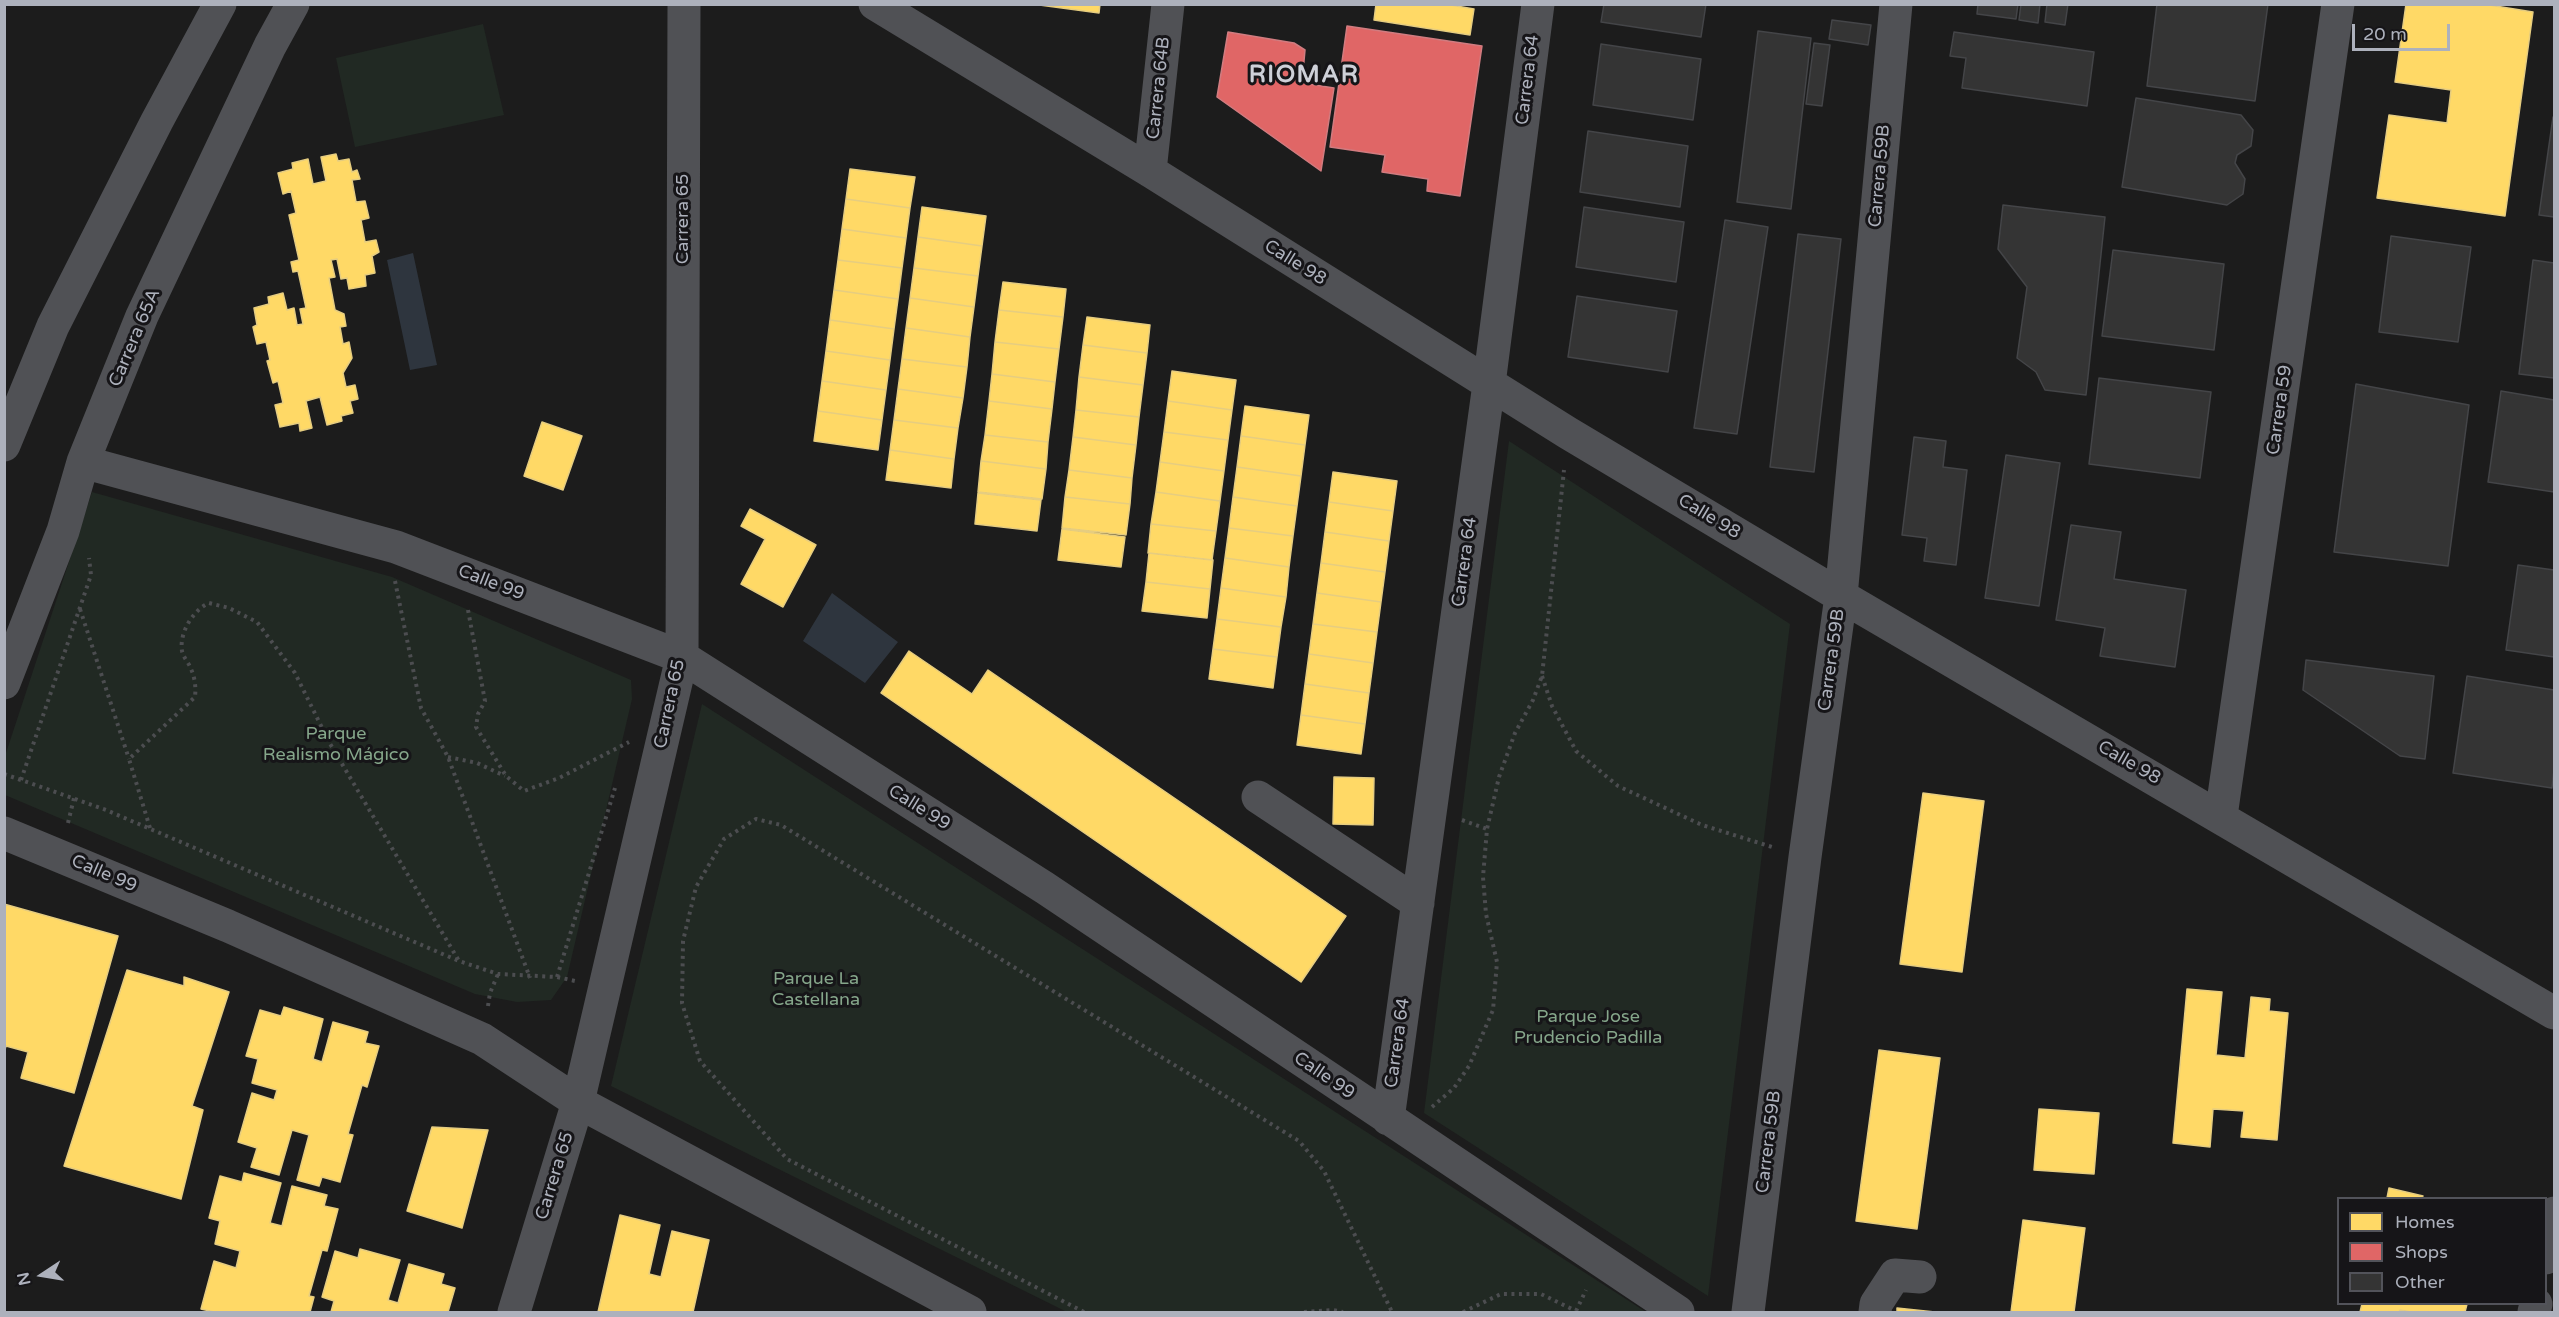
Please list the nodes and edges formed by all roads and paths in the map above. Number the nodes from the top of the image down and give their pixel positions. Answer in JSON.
{"nodes":[{"id":1,"x":220,"y":4,"type":"edge"},
{"id":2,"x":293,"y":4,"type":"edge"},
{"id":3,"x":684,"y":4,"type":"edge"},
{"id":4,"x":875,"y":4,"type":"edge"},
{"id":5,"x":1168,"y":4,"type":"edge"},
{"id":6,"x":1538,"y":4,"type":"edge"},
{"id":7,"x":1896,"y":4,"type":"edge"},
{"id":8,"x":2338,"y":4,"type":"edge"},
{"id":9,"x":1150,"y":171,"type":"junction"},
{"id":10,"x":1489,"y":384,"type":"junction"},
{"id":11,"x":1568,"y":433,"type":"junction"},
{"id":12,"x":5,"y":442,"type":"edge"},
{"id":13,"x":83,"y":462,"type":"junction"},
{"id":14,"x":394,"y":574,"type":"dead end"},
{"id":15,"x":1841,"y":596,"type":"junction"},
{"id":16,"x":466,"y":606,"type":"dead end"},
{"id":17,"x":80,"y":608,"type":"dead end"},
{"id":18,"x":682,"y":657,"type":"junction"},
{"id":19,"x":1542,"y":676,"type":"junction"},
{"id":20,"x":4,"y":683,"type":"edge"},
{"id":21,"x":633,"y":731,"type":"dead end"},
{"id":22,"x":629,"y":742,"type":"junction"},
{"id":23,"x":625,"y":753,"type":"dead end"},
{"id":24,"x":448,"y":757,"type":"junction"},
{"id":25,"x":658,"y":758,"type":"junction"},
{"id":26,"x":129,"y":759,"type":"junction"},
{"id":27,"x":4,"y":774,"type":"edge"},
{"id":28,"x":506,"y":776,"type":"junction"},
{"id":29,"x":615,"y":787,"type":"dead end"},
{"id":30,"x":1258,"y":797,"type":"dead end"},
{"id":31,"x":2221,"y":816,"type":"junction"},
{"id":32,"x":150,"y":828,"type":"junction"},
{"id":33,"x":4,"y":833,"type":"edge"},
{"id":34,"x":1805,"y":857,"type":"junction"},
{"id":35,"x":1418,"y":903,"type":"junction"},
{"id":36,"x":459,"y":961,"type":"junction"},
{"id":37,"x":557,"y":977,"type":"junction"},
{"id":38,"x":530,"y":978,"type":"junction"},
{"id":39,"x":605,"y":987,"type":"junction"},
{"id":40,"x":2554,"y":1013,"type":"edge"},
{"id":41,"x":578,"y":1102,"type":"junction"},
{"id":42,"x":1397,"y":1125,"type":"junction"},
{"id":43,"x":2554,"y":1213,"type":"edge"},
{"id":44,"x":2547,"y":1252,"type":"edge"},
{"id":45,"x":1920,"y":1277,"type":"dead end"},
{"id":46,"x":514,"y":1312,"type":"edge"},
{"id":47,"x":970,"y":1312,"type":"edge"},
{"id":48,"x":1084,"y":1312,"type":"edge"},
{"id":49,"x":1304,"y":1312,"type":"edge"},
{"id":50,"x":1343,"y":1312,"type":"edge"},
{"id":51,"x":1392,"y":1312,"type":"edge"},
{"id":52,"x":1463,"y":1312,"type":"edge"},
{"id":53,"x":1578,"y":1312,"type":"edge"},
{"id":54,"x":1678,"y":1312,"type":"edge"},
{"id":55,"x":1748,"y":1312,"type":"edge"},
{"id":56,"x":1875,"y":1312,"type":"edge"}],
"edges":[{"from":1,"to":12,"type":"street"},
{"from":2,"to":13,"type":"street","name":"Carrera 65A"},
{"from":3,"to":18,"type":"street","name":"Carrera 65"},
{"from":4,"to":9,"type":"street","name":"Calle 98"},
{"from":5,"to":9,"type":"street","name":"Carrera 64B"},
{"from":6,"to":10,"type":"street","name":"Carrera 64"},
{"from":7,"to":15,"type":"street","name":"Carrera 59B"},
{"from":8,"to":31,"type":"street","name":"Carrera 59"},
{"from":9,"to":10,"type":"street","name":"Calle 98"},
{"from":10,"to":11,"type":"street","name":"Calle 98"},
{"from":10,"to":35,"type":"street","name":"Carrera 64"},
{"from":11,"to":15,"type":"street","name":"Calle 98"},
{"from":11,"to":19,"type":"path"},
{"from":13,"to":18,"type":"street","name":"Calle 99"},
{"from":13,"to":20,"type":"street","name":"Carrera 65A"},
{"from":14,"to":24,"type":"path"},
{"from":15,"to":31,"type":"street","name":"Calle 98"},
{"from":15,"to":34,"type":"street","name":"Carrera 59B"},
{"from":16,"to":28,"type":"path"},
{"from":17,"to":26,"type":"path"},
{"from":18,"to":25,"type":"street","name":"Carrera 65"},
{"from":18,"to":42,"type":"street","name":"Calle 99"},
{"from":19,"to":34,"type":"path"},
{"from":19,"to":42,"type":"path"},
{"from":21,"to":22,"type":"path"},
{"from":22,"to":23,"type":"path"},
{"from":22,"to":25,"type":"path"},
{"from":22,"to":28,"type":"path"},
{"from":24,"to":28,"type":"path"},
{"from":24,"to":38,"type":"path"},
{"from":25,"to":39,"type":"street","name":"Carrera 65"},
{"from":26,"to":32,"type":"path"},
{"from":26,"to":36,"type":"path"},
{"from":27,"to":32,"type":"path"},
{"from":29,"to":37,"type":"path"},
{"from":30,"to":35,"type":"street"},
{"from":31,"to":40,"type":"street","name":"Calle 98"},
{"from":32,"to":36,"type":"path"},
{"from":33,"to":41,"type":"street","name":"Calle 99"},
{"from":34,"to":55,"type":"street","name":"Carrera 59B"},
{"from":35,"to":42,"type":"street","name":"Carrera 64"},
{"from":36,"to":38,"type":"path"},
{"from":37,"to":38,"type":"path"},
{"from":37,"to":39,"type":"path"},
{"from":39,"to":41,"type":"street","name":"Carrera 65"},
{"from":41,"to":46,"type":"street","name":"Carrera 65"},
{"from":41,"to":47,"type":"street","name":"Calle 99"},
{"from":42,"to":54,"type":"street","name":"Calle 99"},
{"from":43,"to":44,"type":"street"},
{"from":45,"to":56,"type":"street"},
{"from":48,"to":51,"type":"path"},
{"from":49,"to":50,"type":"path"},
{"from":52,"to":53,"type":"path"}]}
